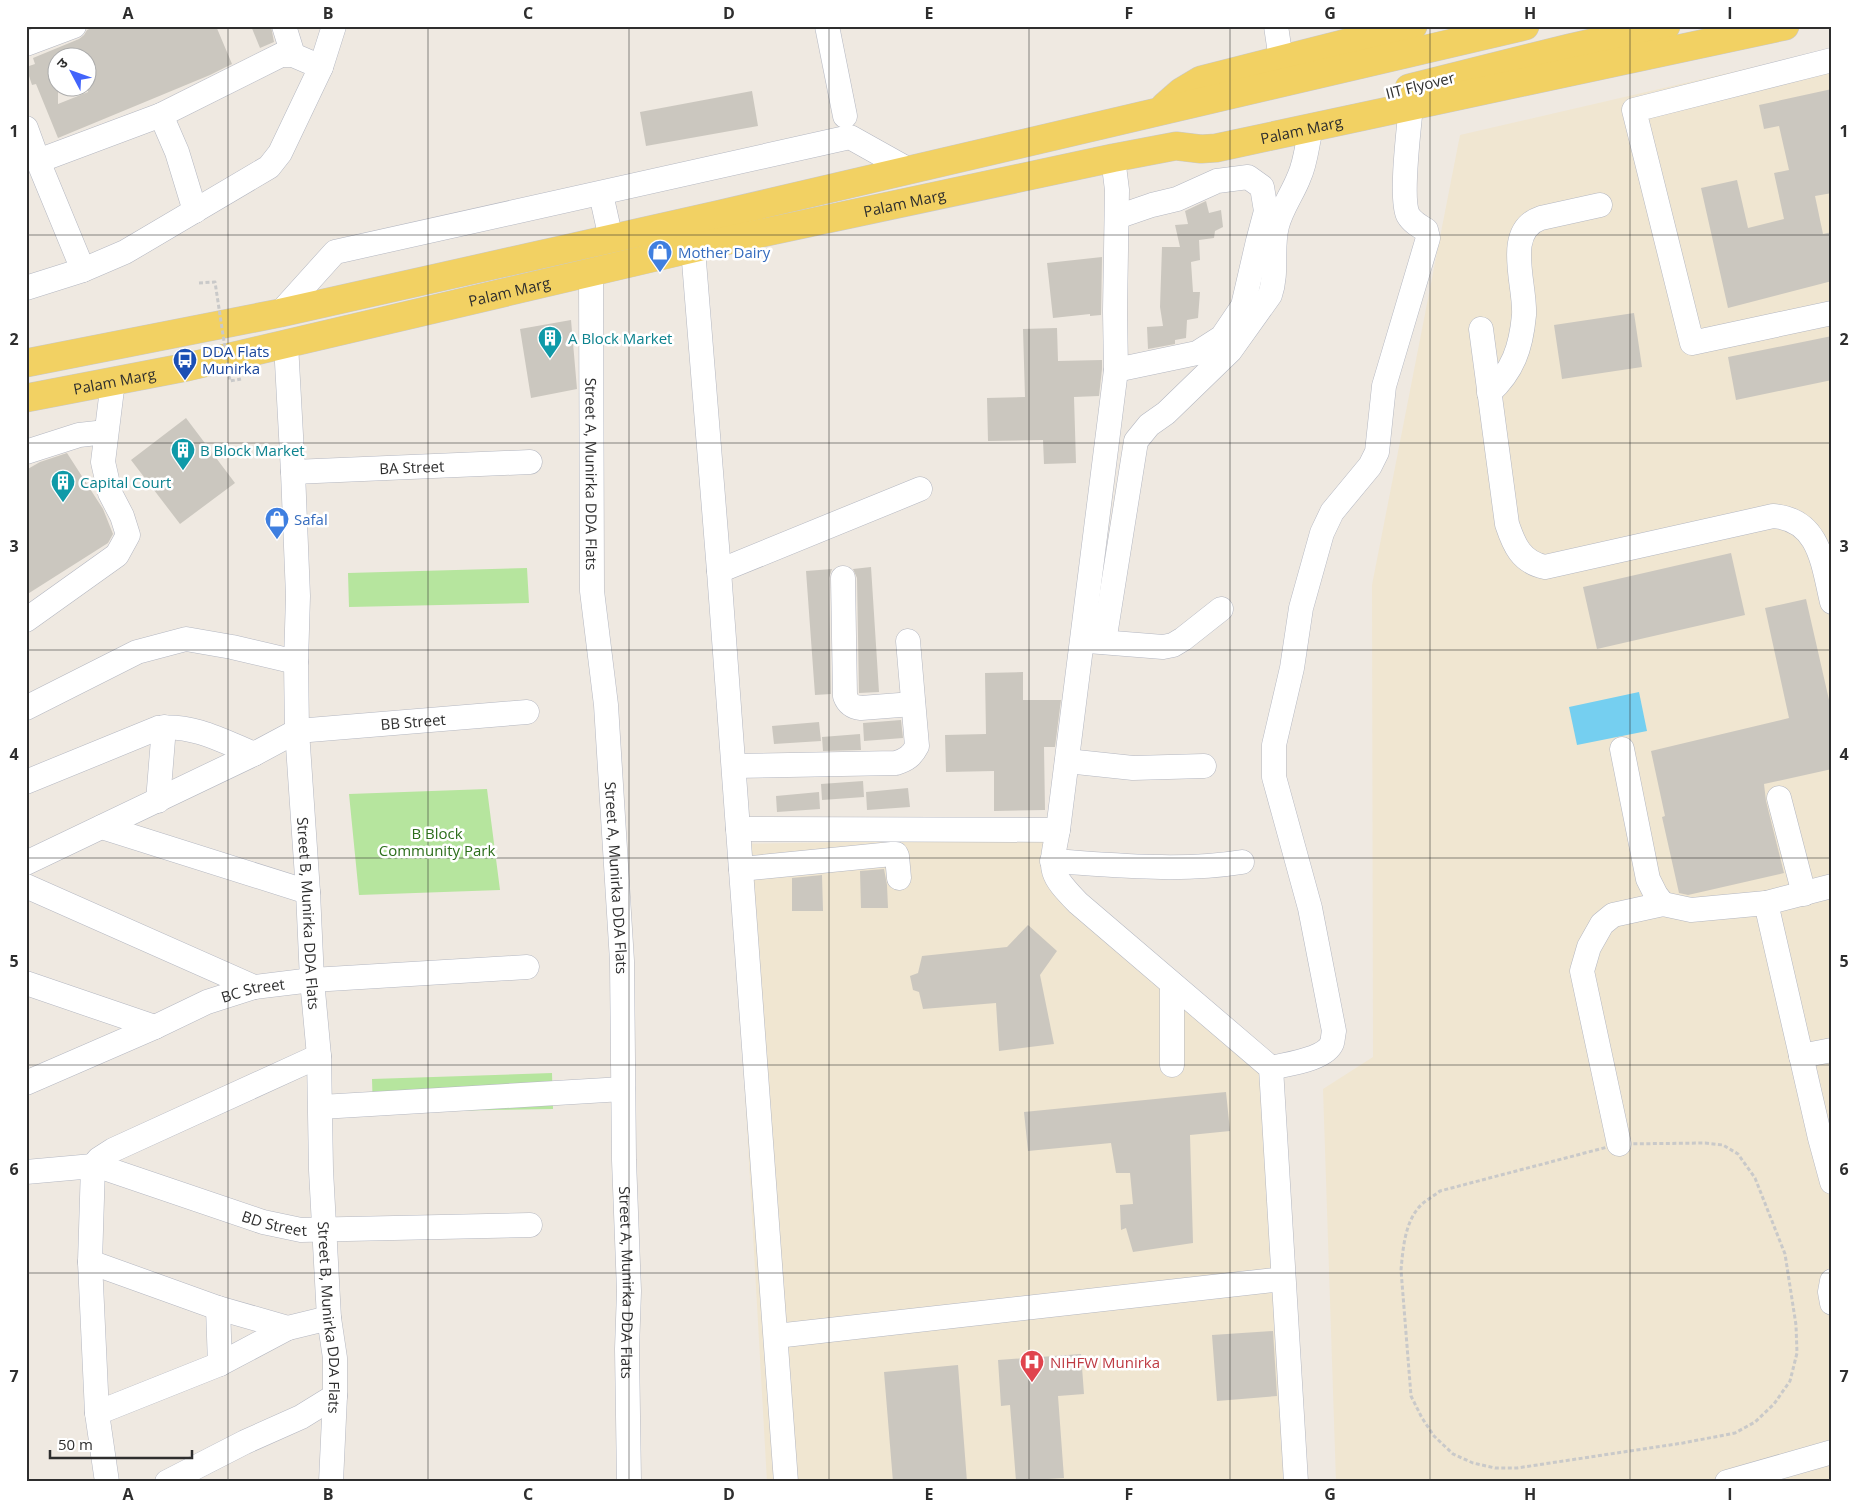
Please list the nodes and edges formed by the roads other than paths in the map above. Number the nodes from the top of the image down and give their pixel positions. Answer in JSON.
{"nodes":[{"id":1,"x":74,"y":26,"type":"edge"},
{"id":2,"x":284,"y":26,"type":"edge"},
{"id":3,"x":334,"y":26,"type":"edge"},
{"id":4,"x":827,"y":26,"type":"edge"},
{"id":5,"x":1276,"y":26,"type":"edge"},
{"id":6,"x":1413,"y":26,"type":"edge"},
{"id":7,"x":1525,"y":26,"type":"edge"},
{"id":8,"x":1666,"y":26,"type":"edge"},
{"id":9,"x":1786,"y":26,"type":"edge"},
{"id":10,"x":1376,"y":31,"type":"edge"},
{"id":11,"x":26,"y":44,"type":"edge"},
{"id":12,"x":292,"y":55,"type":"junction"},
{"id":13,"x":1281,"y":60,"type":"junction"},
{"id":14,"x":1832,"y":60,"type":"edge"},
{"id":15,"x":321,"y":67,"type":"junction"},
{"id":16,"x":1411,"y":106,"type":"junction"},
{"id":17,"x":1161,"y":111,"type":"junction"},
{"id":18,"x":161,"y":115,"type":"junction"},
{"id":19,"x":845,"y":116,"type":"dead end"},
{"id":20,"x":26,"y":128,"type":"edge"},
{"id":21,"x":1311,"y":128,"type":"junction"},
{"id":22,"x":1176,"y":146,"type":"junction"},
{"id":23,"x":1113,"y":158,"type":"junction"},
{"id":24,"x":38,"y":161,"type":"junction"},
{"id":25,"x":909,"y":170,"type":"junction"},
{"id":26,"x":600,"y":194,"type":"junction"},
{"id":27,"x":1600,"y":205,"type":"dead end"},
{"id":28,"x":196,"y":211,"type":"junction"},
{"id":29,"x":1117,"y":217,"type":"junction"},
{"id":30,"x":611,"y":239,"type":"junction"},
{"id":31,"x":693,"y":249,"type":"junction"},
{"id":32,"x":83,"y":270,"type":"junction"},
{"id":33,"x":591,"y":274,"type":"junction"},
{"id":34,"x":26,"y":288,"type":"edge"},
{"id":35,"x":1832,"y":313,"type":"edge"},
{"id":36,"x":280,"y":314,"type":"junction"},
{"id":37,"x":1481,"y":329,"type":"dead end"},
{"id":38,"x":286,"y":344,"type":"junction"},
{"id":39,"x":26,"y":363,"type":"edge"},
{"id":40,"x":1116,"y":370,"type":"junction"},
{"id":41,"x":113,"y":381,"type":"junction"},
{"id":42,"x":1489,"y":393,"type":"junction"},
{"id":43,"x":26,"y":398,"type":"edge"},
{"id":44,"x":106,"y":432,"type":"junction"},
{"id":45,"x":26,"y":452,"type":"edge"},
{"id":46,"x":530,"y":462,"type":"dead end"},
{"id":47,"x":294,"y":472,"type":"junction"},
{"id":48,"x":920,"y":489,"type":"dead end"},
{"id":49,"x":719,"y":571,"type":"junction"},
{"id":50,"x":843,"y":578,"type":"dead end"},
{"id":51,"x":1831,"y":596,"type":"edge"},
{"id":52,"x":1221,"y":609,"type":"dead end"},
{"id":53,"x":26,"y":620,"type":"edge"},
{"id":54,"x":908,"y":641,"type":"dead end"},
{"id":55,"x":1093,"y":641,"type":"junction"},
{"id":56,"x":296,"y":662,"type":"junction"},
{"id":57,"x":913,"y":704,"type":"junction"},
{"id":58,"x":26,"y":708,"type":"edge"},
{"id":59,"x":527,"y":712,"type":"dead end"},
{"id":60,"x":164,"y":727,"type":"junction"},
{"id":61,"x":297,"y":731,"type":"junction"},
{"id":62,"x":1622,"y":749,"type":"dead end"},
{"id":63,"x":254,"y":754,"type":"junction"},
{"id":64,"x":1066,"y":761,"type":"junction"},
{"id":65,"x":734,"y":766,"type":"junction"},
{"id":66,"x":1204,"y":766,"type":"dead end"},
{"id":67,"x":26,"y":782,"type":"edge"},
{"id":68,"x":1780,"y":798,"type":"dead end"},
{"id":69,"x":158,"y":800,"type":"junction"},
{"id":70,"x":102,"y":827,"type":"junction"},
{"id":71,"x":738,"y":829,"type":"junction"},
{"id":72,"x":1058,"y":830,"type":"junction"},
{"id":73,"x":1052,"y":862,"type":"junction"},
{"id":74,"x":1242,"y":862,"type":"dead end"},
{"id":75,"x":26,"y":863,"type":"edge"},
{"id":76,"x":741,"y":869,"type":"junction"},
{"id":77,"x":899,"y":878,"type":"dead end"},
{"id":78,"x":26,"y":886,"type":"edge"},
{"id":79,"x":1832,"y":886,"type":"edge"},
{"id":80,"x":308,"y":892,"type":"junction"},
{"id":81,"x":1804,"y":894,"type":"junction"},
{"id":82,"x":1766,"y":903,"type":"junction"},
{"id":83,"x":1663,"y":904,"type":"junction"},
{"id":84,"x":527,"y":967,"type":"dead end"},
{"id":85,"x":312,"y":980,"type":"junction"},
{"id":86,"x":26,"y":983,"type":"edge"},
{"id":87,"x":1172,"y":984,"type":"junction"},
{"id":88,"x":254,"y":987,"type":"junction"},
{"id":89,"x":155,"y":1027,"type":"junction"},
{"id":90,"x":1832,"y":1050,"type":"edge"},
{"id":91,"x":319,"y":1056,"type":"junction"},
{"id":92,"x":1801,"y":1056,"type":"junction"},
{"id":93,"x":1172,"y":1065,"type":"dead end"},
{"id":94,"x":1271,"y":1068,"type":"junction"},
{"id":95,"x":26,"y":1083,"type":"edge"},
{"id":96,"x":623,"y":1089,"type":"junction"},
{"id":97,"x":321,"y":1107,"type":"junction"},
{"id":98,"x":1826,"y":1137,"type":"edge"},
{"id":99,"x":1619,"y":1144,"type":"road end"},
{"id":100,"x":93,"y":1166,"type":"junction"},
{"id":101,"x":26,"y":1172,"type":"edge"},
{"id":102,"x":1832,"y":1182,"type":"edge"},
{"id":103,"x":530,"y":1224,"type":"dead end"},
{"id":104,"x":324,"y":1230,"type":"junction"},
{"id":105,"x":90,"y":1262,"type":"junction"},
{"id":106,"x":1284,"y":1279,"type":"junction"},
{"id":107,"x":1832,"y":1281,"type":"edge"},
{"id":108,"x":1832,"y":1303,"type":"edge"},
{"id":109,"x":218,"y":1308,"type":"junction"},
{"id":110,"x":329,"y":1318,"type":"junction"},
{"id":111,"x":288,"y":1328,"type":"junction"},
{"id":112,"x":776,"y":1336,"type":"junction"},
{"id":113,"x":220,"y":1364,"type":"junction"},
{"id":114,"x":335,"y":1396,"type":"junction"},
{"id":115,"x":98,"y":1413,"type":"junction"},
{"id":116,"x":1832,"y":1452,"type":"edge"},
{"id":117,"x":108,"y":1482,"type":"edge"},
{"id":118,"x":167,"y":1482,"type":"edge"},
{"id":119,"x":331,"y":1482,"type":"edge"},
{"id":120,"x":629,"y":1482,"type":"edge"},
{"id":121,"x":786,"y":1482,"type":"edge"},
{"id":122,"x":1296,"y":1482,"type":"edge"},
{"id":123,"x":1727,"y":1482,"type":"edge"}],
"edges":[{"from":1,"to":11,"type":"street"},
{"from":2,"to":12,"type":"street"},
{"from":3,"to":15,"type":"street"},
{"from":4,"to":19,"type":"street"},
{"from":5,"to":13,"type":"street"},
{"from":6,"to":10,"type":"main road"},
{"from":7,"to":17,"type":"main road"},
{"from":8,"to":22,"type":"main road","name":"IIT Flyover"},
{"from":9,"to":16,"type":"main road","name":"Palam Marg"},
{"from":10,"to":13,"type":"main road"},
{"from":12,"to":15,"type":"street"},
{"from":12,"to":18,"type":"street"},
{"from":13,"to":17,"type":"main road"},
{"from":14,"to":35,"type":"street"},
{"from":15,"to":28,"type":"street"},
{"from":16,"to":21,"type":"main road","name":"Palam Marg"},
{"from":16,"to":94,"type":"street"},
{"from":17,"to":25,"type":"main road","name":"Palam Marg"},
{"from":18,"to":24,"type":"street"},
{"from":18,"to":28,"type":"street"},
{"from":20,"to":24,"type":"street"},
{"from":21,"to":22,"type":"main road","name":"Palam Marg"},
{"from":21,"to":55,"type":"street"},
{"from":22,"to":23,"type":"main road","name":"Palam Marg"},
{"from":23,"to":29,"type":"street"},
{"from":23,"to":31,"type":"main road","name":"Palam Marg"},
{"from":24,"to":32,"type":"street"},
{"from":25,"to":26,"type":"street"},
{"from":25,"to":30,"type":"main road","name":"Palam Marg"},
{"from":26,"to":30,"type":"street"},
{"from":26,"to":36,"type":"street"},
{"from":27,"to":42,"type":"street"},
{"from":28,"to":32,"type":"street"},
{"from":29,"to":40,"type":"street"},
{"from":29,"to":40,"type":"street"},
{"from":30,"to":36,"type":"main road","name":"Palam Marg"},
{"from":31,"to":33,"type":"main road","name":"Palam Marg"},
{"from":31,"to":49,"type":"street"},
{"from":32,"to":34,"type":"street"},
{"from":33,"to":38,"type":"main road","name":"Palam Marg"},
{"from":33,"to":96,"type":"street","name":"Street A, Munirka DDA Flats"},
{"from":36,"to":39,"type":"main road","name":"Palam Marg"},
{"from":37,"to":42,"type":"street"},
{"from":38,"to":41,"type":"main road","name":"Palam Marg"},
{"from":38,"to":47,"type":"street","name":"Street B, Munirka DDA Flats"},
{"from":40,"to":55,"type":"street"},
{"from":41,"to":43,"type":"main road","name":"Palam Marg"},
{"from":41,"to":44,"type":"street"},
{"from":42,"to":51,"type":"street"},
{"from":44,"to":45,"type":"street"},
{"from":44,"to":53,"type":"street"},
{"from":46,"to":47,"type":"street","name":"BA Street"},
{"from":47,"to":56,"type":"street","name":"Street B, Munirka DDA Flats"},
{"from":48,"to":49,"type":"street"},
{"from":49,"to":65,"type":"street"},
{"from":50,"to":57,"type":"street"},
{"from":52,"to":55,"type":"street"},
{"from":54,"to":57,"type":"street"},
{"from":55,"to":64,"type":"street"},
{"from":56,"to":58,"type":"street"},
{"from":56,"to":61,"type":"street","name":"Street B, Munirka DDA Flats"},
{"from":57,"to":65,"type":"street"},
{"from":59,"to":61,"type":"street","name":"BB Street"},
{"from":60,"to":63,"type":"street"},
{"from":60,"to":67,"type":"street"},
{"from":60,"to":69,"type":"street"},
{"from":61,"to":63,"type":"street"},
{"from":61,"to":80,"type":"street","name":"Street B, Munirka DDA Flats"},
{"from":62,"to":83,"type":"street"},
{"from":63,"to":69,"type":"street"},
{"from":64,"to":66,"type":"street"},
{"from":64,"to":72,"type":"street"},
{"from":65,"to":71,"type":"street"},
{"from":68,"to":81,"type":"street"},
{"from":69,"to":70,"type":"street"},
{"from":70,"to":75,"type":"street"},
{"from":70,"to":80,"type":"street"},
{"from":71,"to":72,"type":"street"},
{"from":71,"to":76,"type":"street"},
{"from":72,"to":73,"type":"street"},
{"from":73,"to":74,"type":"street"},
{"from":73,"to":87,"type":"street"},
{"from":76,"to":77,"type":"street"},
{"from":76,"to":112,"type":"street"},
{"from":78,"to":88,"type":"street"},
{"from":79,"to":81,"type":"street"},
{"from":80,"to":85,"type":"street","name":"Street B, Munirka DDA Flats"},
{"from":81,"to":82,"type":"street"},
{"from":82,"to":83,"type":"street"},
{"from":82,"to":92,"type":"street"},
{"from":83,"to":99,"type":"street"},
{"from":84,"to":85,"type":"street","name":"BC Street"},
{"from":85,"to":88,"type":"street","name":"BC Street"},
{"from":85,"to":91,"type":"street","name":"Street B, Munirka DDA Flats"},
{"from":86,"to":89,"type":"street"},
{"from":87,"to":93,"type":"street"},
{"from":87,"to":94,"type":"street"},
{"from":88,"to":89,"type":"street","name":"BC Street"},
{"from":89,"to":95,"type":"street","name":"BC Street"},
{"from":90,"to":92,"type":"street"},
{"from":91,"to":97,"type":"street","name":"Street B, Munirka DDA Flats"},
{"from":91,"to":100,"type":"street"},
{"from":92,"to":98,"type":"street"},
{"from":94,"to":106,"type":"street"},
{"from":96,"to":97,"type":"street"},
{"from":96,"to":120,"type":"street","name":"Street A, Munirka DDA Flats"},
{"from":97,"to":104,"type":"street","name":"Street B, Munirka DDA Flats"},
{"from":98,"to":102,"type":"street"},
{"from":100,"to":101,"type":"street","name":"BD Street"},
{"from":100,"to":104,"type":"street","name":"BD Street"},
{"from":100,"to":105,"type":"street"},
{"from":103,"to":104,"type":"street","name":"BD Street"},
{"from":104,"to":110,"type":"street","name":"Street B, Munirka DDA Flats"},
{"from":105,"to":109,"type":"street"},
{"from":105,"to":115,"type":"street"},
{"from":106,"to":112,"type":"street"},
{"from":106,"to":122,"type":"street"},
{"from":107,"to":108,"type":"street"},
{"from":109,"to":111,"type":"street"},
{"from":109,"to":113,"type":"street"},
{"from":110,"to":111,"type":"street"},
{"from":110,"to":114,"type":"street","name":"Street B, Munirka DDA Flats"},
{"from":111,"to":113,"type":"street"},
{"from":112,"to":121,"type":"street"},
{"from":113,"to":115,"type":"street"},
{"from":114,"to":118,"type":"street"},
{"from":114,"to":119,"type":"street","name":"Street B, Munirka DDA Flats"},
{"from":115,"to":117,"type":"street"},
{"from":116,"to":123,"type":"street"}]}
